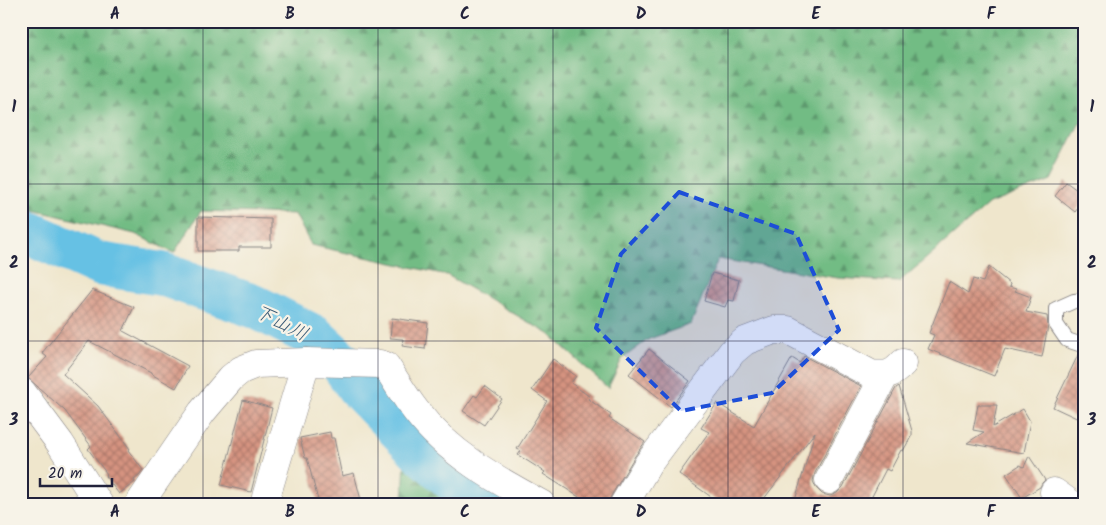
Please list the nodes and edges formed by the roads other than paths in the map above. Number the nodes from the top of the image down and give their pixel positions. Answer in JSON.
{"nodes":[{"id":1,"x":1085,"y":300,"type":"edge"},
{"id":2,"x":1085,"y":346,"type":"edge"},
{"id":3,"x":312,"y":363,"type":"junction"},
{"id":4,"x":22,"y":392,"type":"edge"},
{"id":5,"x":829,"y":480,"type":"dead end"},
{"id":6,"x":266,"y":497,"type":"dead end"},
{"id":7,"x":99,"y":504,"type":"edge"},
{"id":8,"x":139,"y":504,"type":"edge"},
{"id":9,"x":541,"y":504,"type":"edge"},
{"id":10,"x":624,"y":504,"type":"edge"}],
"edges":[{"from":1,"to":2,"type":"lane"},
{"from":3,"to":6,"type":"street"},
{"from":3,"to":8,"type":"street"},
{"from":3,"to":9,"type":"street"},
{"from":4,"to":7,"type":"street"},
{"from":5,"to":10,"type":"street"}]}
